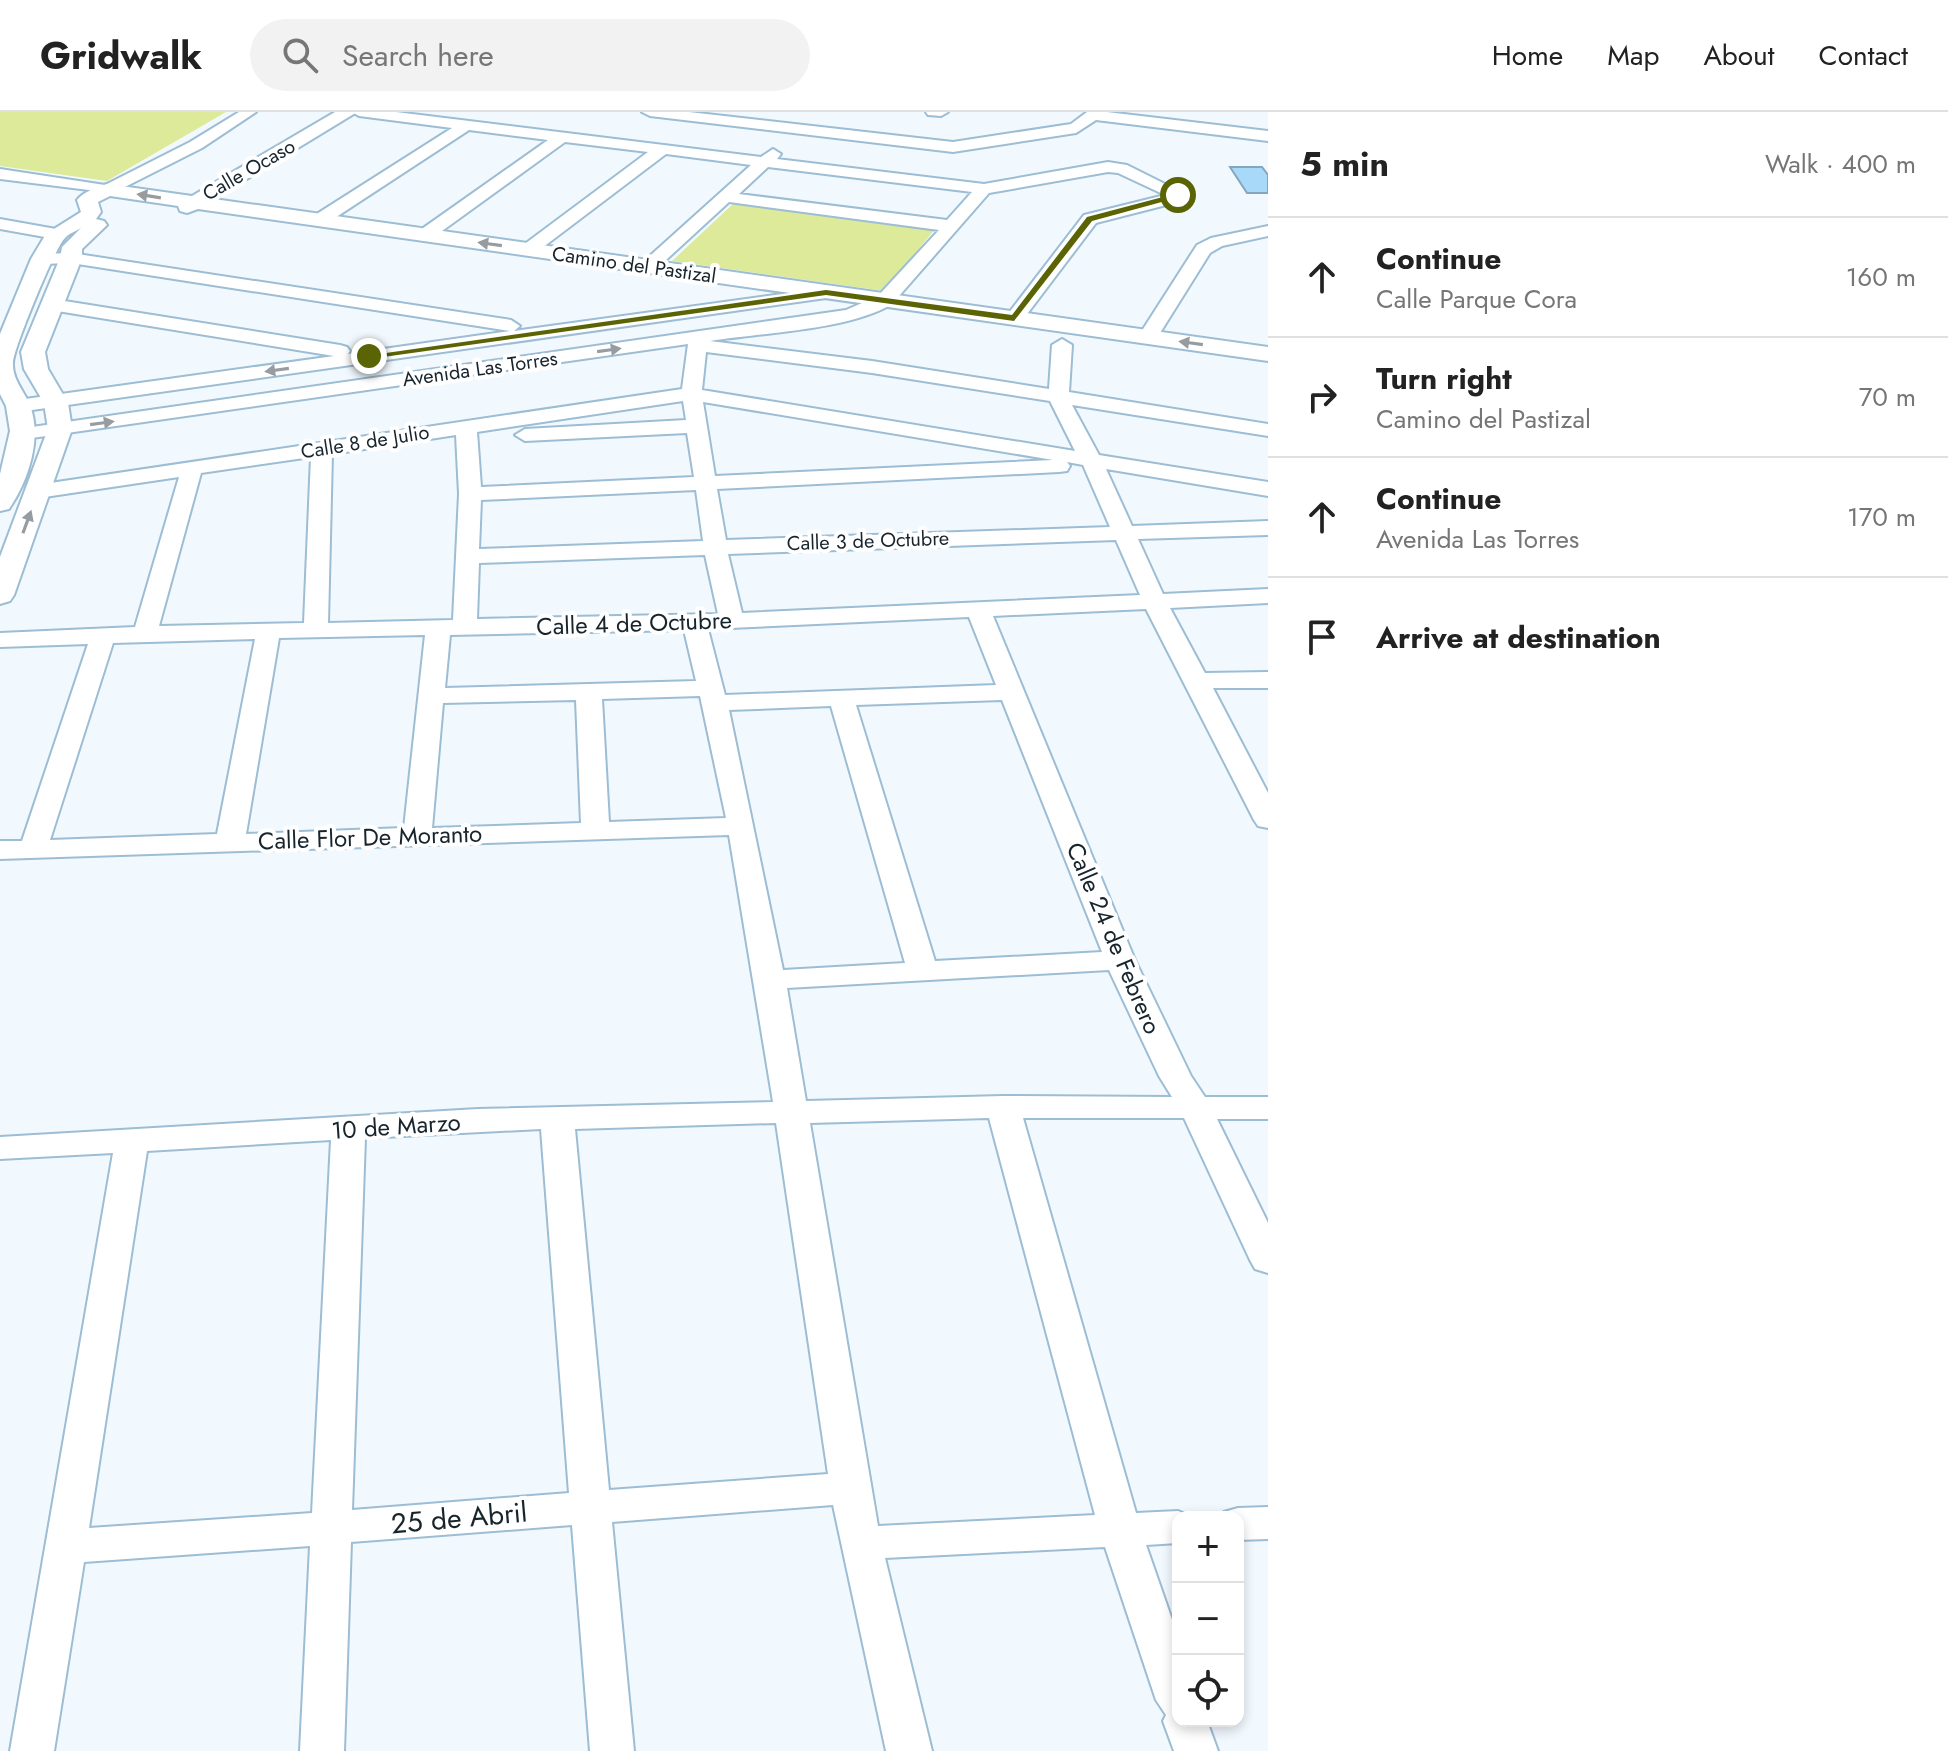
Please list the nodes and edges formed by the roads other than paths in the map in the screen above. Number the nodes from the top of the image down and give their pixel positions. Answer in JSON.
{"nodes":[{"id":1,"x":249,"y":112,"type":"edge"},
{"id":2,"x":348,"y":112,"type":"edge"},
{"id":3,"x":359,"y":112,"type":"edge"},
{"id":4,"x":650,"y":112,"type":"edge"},
{"id":5,"x":824,"y":112,"type":"edge"},
{"id":6,"x":933,"y":112,"type":"edge"},
{"id":7,"x":941,"y":112,"type":"edge"},
{"id":8,"x":1095,"y":113,"type":"edge"},
{"id":9,"x":465,"y":126,"type":"junction"},
{"id":10,"x":802,"y":130,"type":"junction"},
{"id":11,"x":1268,"y":136,"type":"edge"},
{"id":12,"x":562,"y":137,"type":"junction"},
{"id":13,"x":663,"y":149,"type":"junction"},
{"id":14,"x":764,"y":162,"type":"junction"},
{"id":15,"x":0,"y":174,"type":"edge"},
{"id":16,"x":984,"y":189,"type":"junction"},
{"id":17,"x":107,"y":190,"type":"junction"},
{"id":18,"x":0,"y":191,"type":"edge"},
{"id":19,"x":725,"y":197,"type":"junction"},
{"id":20,"x":192,"y":203,"type":"junction"},
{"id":21,"x":87,"y":204,"type":"junction"},
{"id":22,"x":161,"y":215,"type":"junction"},
{"id":23,"x":318,"y":221,"type":"junction"},
{"id":24,"x":0,"y":224,"type":"edge"},
{"id":25,"x":951,"y":226,"type":"junction"},
{"id":26,"x":1268,"y":231,"type":"edge"},
{"id":27,"x":56,"y":234,"type":"junction"},
{"id":28,"x":425,"y":235,"type":"junction"},
{"id":29,"x":528,"y":250,"type":"junction"},
{"id":30,"x":71,"y":258,"type":"junction"},
{"id":31,"x":42,"y":259,"type":"junction"},
{"id":32,"x":648,"y":267,"type":"junction"},
{"id":33,"x":826,"y":293,"type":"junction"},
{"id":34,"x":885,"y":300,"type":"junction"},
{"id":35,"x":761,"y":302,"type":"junction"},
{"id":36,"x":52,"y":305,"type":"junction"},
{"id":37,"x":848,"y":315,"type":"junction"},
{"id":38,"x":1014,"y":318,"type":"junction"},
{"id":39,"x":545,"y":331,"type":"junction"},
{"id":40,"x":1148,"y":337,"type":"junction"},
{"id":41,"x":700,"y":340,"type":"junction"},
{"id":42,"x":1062,"y":345,"type":"junction"},
{"id":43,"x":1268,"y":354,"type":"edge"},
{"id":44,"x":369,"y":356,"type":"junction"},
{"id":45,"x":1268,"y":375,"type":"edge"},
{"id":46,"x":692,"y":394,"type":"junction"},
{"id":47,"x":9,"y":395,"type":"edge"},
{"id":48,"x":1058,"y":398,"type":"junction"},
{"id":49,"x":56,"y":401,"type":"junction"},
{"id":50,"x":699,"y":426,"type":"junction"},
{"id":51,"x":60,"y":429,"type":"junction"},
{"id":52,"x":1268,"y":430,"type":"edge"},
{"id":53,"x":467,"y":432,"type":"junction"},
{"id":54,"x":25,"y":433,"type":"junction"},
{"id":55,"x":322,"y":449,"type":"junction"},
{"id":56,"x":1092,"y":462,"type":"junction"},
{"id":57,"x":192,"y":468,"type":"junction"},
{"id":58,"x":708,"y":481,"type":"junction"},
{"id":59,"x":1268,"y":489,"type":"edge"},
{"id":60,"x":38,"y":491,"type":"junction"},
{"id":61,"x":470,"y":494,"type":"junction"},
{"id":62,"x":0,"y":503,"type":"edge"},
{"id":63,"x":1268,"y":528,"type":"edge"},
{"id":64,"x":1125,"y":532,"type":"junction"},
{"id":65,"x":715,"y":546,"type":"junction"},
{"id":66,"x":468,"y":556,"type":"junction"},
{"id":67,"x":0,"y":595,"type":"edge"},
{"id":68,"x":1268,"y":596,"type":"edge"},
{"id":69,"x":1154,"y":600,"type":"junction"},
{"id":70,"x":978,"y":608,"type":"junction"},
{"id":71,"x":731,"y":619,"type":"junction"},
{"id":72,"x":694,"y":622,"type":"junction"},
{"id":73,"x":465,"y":629,"type":"junction"},
{"id":74,"x":438,"y":630,"type":"junction"},
{"id":75,"x":316,"y":631,"type":"junction"},
{"id":76,"x":268,"y":633,"type":"junction"},
{"id":77,"x":145,"y":634,"type":"junction"},
{"id":78,"x":103,"y":636,"type":"junction"},
{"id":79,"x":0,"y":640,"type":"edge"},
{"id":80,"x":1268,"y":680,"type":"edge"},
{"id":81,"x":1195,"y":681,"type":"junction"},
{"id":82,"x":1011,"y":692,"type":"junction"},
{"id":83,"x":589,"y":694,"type":"junction"},
{"id":84,"x":432,"y":696,"type":"junction"},
{"id":85,"x":713,"y":696,"type":"junction"},
{"id":86,"x":841,"y":697,"type":"junction"},
{"id":87,"x":1268,"y":820,"type":"edge"},
{"id":88,"x":740,"y":826,"type":"junction"},
{"id":89,"x":595,"y":829,"type":"junction"},
{"id":90,"x":417,"y":834,"type":"junction"},
{"id":91,"x":230,"y":842,"type":"junction"},
{"id":92,"x":33,"y":849,"type":"junction"},
{"id":93,"x":0,"y":850,"type":"edge"},
{"id":94,"x":1120,"y":960,"type":"junction"},
{"id":95,"x":923,"y":971,"type":"junction"},
{"id":96,"x":772,"y":980,"type":"junction"},
{"id":97,"x":1003,"y":1107,"type":"junction"},
{"id":98,"x":1195,"y":1107,"type":"junction"},
{"id":99,"x":1268,"y":1108,"type":"edge"},
{"id":100,"x":793,"y":1112,"type":"junction"},
{"id":101,"x":557,"y":1118,"type":"junction"},
{"id":102,"x":348,"y":1130,"type":"junction"},
{"id":103,"x":132,"y":1141,"type":"junction"},
{"id":104,"x":0,"y":1148,"type":"edge"},
{"id":105,"x":1268,"y":1260,"type":"edge"},
{"id":106,"x":850,"y":1488,"type":"junction"},
{"id":107,"x":588,"y":1506,"type":"junction"},
{"id":108,"x":1268,"y":1523,"type":"edge"},
{"id":109,"x":1244,"y":1524,"type":"edge"},
{"id":110,"x":1172,"y":1527,"type":"edge"},
{"id":111,"x":333,"y":1530,"type":"junction"},
{"id":112,"x":1120,"y":1530,"type":"junction"},
{"id":113,"x":863,"y":1543,"type":"junction"},
{"id":114,"x":68,"y":1546,"type":"junction"},
{"id":115,"x":1172,"y":1682,"type":"edge"},
{"id":116,"x":1187,"y":1727,"type":"edge"},
{"id":117,"x":32,"y":1751,"type":"edge"},
{"id":118,"x":322,"y":1751,"type":"edge"},
{"id":119,"x":612,"y":1751,"type":"edge"},
{"id":120,"x":909,"y":1751,"type":"edge"},
{"id":121,"x":1196,"y":1751,"type":"edge"}],
"edges":[{"from":1,"to":17,"type":"street"},
{"from":2,"to":20,"type":"street","name":"Calle Ocaso"},
{"from":3,"to":9,"type":"street"},
{"from":4,"to":10,"type":"street"},
{"from":5,"to":10,"type":"street"},
{"from":6,"to":7,"type":"street"},
{"from":8,"to":10,"type":"street"},
{"from":8,"to":11,"type":"street"},
{"from":9,"to":12,"type":"street"},
{"from":9,"to":23,"type":"street"},
{"from":10,"to":14,"type":"street"},
{"from":12,"to":13,"type":"street"},
{"from":12,"to":28,"type":"street"},
{"from":13,"to":14,"type":"street"},
{"from":13,"to":29,"type":"street"},
{"from":14,"to":16,"type":"street"},
{"from":14,"to":19,"type":"street"},
{"from":15,"to":17,"type":"street","name":"Camino del Pastizal"},
{"from":16,"to":25,"type":"street"},
{"from":16,"to":38,"type":"street"},
{"from":20,"to":17,"type":"street","name":"Camino del Pastizal","one_way":true},
{"from":17,"to":21,"type":"street"},
{"from":18,"to":21,"type":"street"},
{"from":19,"to":25,"type":"street"},
{"from":19,"to":32,"type":"street"},
{"from":20,"to":22,"type":"street","name":"Calle Ocaso"},
{"from":20,"to":23,"type":"street","name":"Camino del Pastizal"},
{"from":21,"to":22,"type":"street"},
{"from":21,"to":27,"type":"street"},
{"from":22,"to":30,"type":"street"},
{"from":22,"to":35,"type":"street","name":"Camino del Pastizal"},
{"from":23,"to":28,"type":"street","name":"Camino del Pastizal"},
{"from":24,"to":27,"type":"street"},
{"from":25,"to":34,"type":"street"},
{"from":26,"to":40,"type":"street"},
{"from":27,"to":31,"type":"street"},
{"from":29,"to":28,"type":"street","name":"Camino del Pastizal","one_way":true},
{"from":29,"to":32,"type":"street","name":"Camino del Pastizal"},
{"from":30,"to":31,"type":"street"},
{"from":30,"to":36,"type":"street"},
{"from":30,"to":39,"type":"street"},
{"from":31,"to":47,"type":"street"},
{"from":32,"to":33,"type":"street","name":"Camino del Pastizal"},
{"from":33,"to":34,"type":"street","name":"Camino del Pastizal"},
{"from":33,"to":35,"type":"street","name":"Avenida Las Torres"},
{"from":34,"to":37,"type":"street","name":"Avenida Las Torres"},
{"from":34,"to":38,"type":"street","name":"Camino del Pastizal"},
{"from":35,"to":37,"type":"street","name":"Camino del Pastizal"},
{"from":35,"to":39,"type":"street","name":"Avenida Las Torres"},
{"from":36,"to":44,"type":"street"},
{"from":36,"to":49,"type":"street"},
{"from":37,"to":41,"type":"street","name":"Avenida Las Torres"},
{"from":37,"to":42,"type":"street","name":"Camino del Pastizal"},
{"from":38,"to":40,"type":"street","name":"Camino del Pastizal"},
{"from":39,"to":44,"type":"street","name":"Avenida Las Torres"},
{"from":43,"to":40,"type":"street","name":"Camino del Pastizal","one_way":true},
{"from":41,"to":46,"type":"street"},
{"from":41,"to":48,"type":"street"},
{"from":51,"to":41,"type":"street","name":"Avenida Las Torres","one_way":true},
{"from":42,"to":45,"type":"street","name":"Camino del Pastizal"},
{"from":42,"to":48,"type":"street"},
{"from":44,"to":49,"type":"street","name":"Avenida Las Torres","one_way":true},
{"from":46,"to":50,"type":"street"},
{"from":46,"to":53,"type":"street","name":"Calle 8 de Julio"},
{"from":46,"to":56,"type":"street","name":"Calle 8 de Julio"},
{"from":47,"to":49,"type":"street","name":"Avenida Las Torres"},
{"from":47,"to":54,"type":"street"},
{"from":48,"to":52,"type":"street"},
{"from":48,"to":56,"type":"street"},
{"from":49,"to":51,"type":"street"},
{"from":50,"to":53,"type":"street"},
{"from":50,"to":58,"type":"street"},
{"from":51,"to":54,"type":"street","name":"Avenida Las Torres"},
{"from":51,"to":60,"type":"street"},
{"from":53,"to":55,"type":"street","name":"Calle 8 de Julio"},
{"from":53,"to":61,"type":"street"},
{"from":54,"to":62,"type":"street"},
{"from":55,"to":57,"type":"street","name":"Calle 8 de Julio"},
{"from":55,"to":75,"type":"street"},
{"from":56,"to":58,"type":"street"},
{"from":56,"to":59,"type":"street","name":"Calle 8 de Julio"},
{"from":56,"to":64,"type":"street"},
{"from":57,"to":60,"type":"street","name":"Calle 8 de Julio"},
{"from":57,"to":77,"type":"street"},
{"from":58,"to":61,"type":"street"},
{"from":58,"to":65,"type":"street"},
{"from":67,"to":60,"type":"street","one_way":true},
{"from":61,"to":66,"type":"street"},
{"from":63,"to":64,"type":"street","name":"Calle 3 de Octubre"},
{"from":64,"to":65,"type":"street","name":"Calle 3 de Octubre"},
{"from":64,"to":69,"type":"street"},
{"from":65,"to":66,"type":"street","name":"Calle 3 de Octubre"},
{"from":65,"to":71,"type":"street"},
{"from":66,"to":73,"type":"street"},
{"from":68,"to":69,"type":"street","name":"Calle 4 de Octubre"},
{"from":69,"to":70,"type":"street","name":"Calle 4 de Octubre"},
{"from":69,"to":81,"type":"street"},
{"from":70,"to":71,"type":"street","name":"Calle 4 de Octubre"},
{"from":70,"to":82,"type":"street","name":"Calle 24 de Febrero"},
{"from":71,"to":72,"type":"street","name":"Calle 4 de Octubre"},
{"from":72,"to":73,"type":"street","name":"Calle 4 de Octubre"},
{"from":72,"to":85,"type":"street"},
{"from":73,"to":74,"type":"street","name":"Calle 4 de Octubre"},
{"from":74,"to":75,"type":"street","name":"Calle 4 de Octubre"},
{"from":74,"to":84,"type":"street"},
{"from":75,"to":76,"type":"street","name":"Calle 4 de Octubre"},
{"from":76,"to":77,"type":"street","name":"Calle 4 de Octubre"},
{"from":76,"to":91,"type":"street"},
{"from":77,"to":78,"type":"street","name":"Calle 4 de Octubre"},
{"from":78,"to":79,"type":"street","name":"Calle 4 de Octubre"},
{"from":78,"to":92,"type":"street"},
{"from":80,"to":81,"type":"street"},
{"from":81,"to":87,"type":"street"},
{"from":82,"to":86,"type":"street"},
{"from":82,"to":94,"type":"street","name":"Calle 24 de Febrero"},
{"from":83,"to":84,"type":"street"},
{"from":83,"to":85,"type":"street"},
{"from":83,"to":89,"type":"street"},
{"from":84,"to":90,"type":"street"},
{"from":85,"to":86,"type":"street"},
{"from":85,"to":88,"type":"street"},
{"from":86,"to":95,"type":"street"},
{"from":88,"to":89,"type":"street","name":"Calle Flor De Moranto"},
{"from":88,"to":96,"type":"street"},
{"from":89,"to":90,"type":"street","name":"Calle Flor De Moranto"},
{"from":90,"to":91,"type":"street","name":"Calle Flor De Moranto"},
{"from":91,"to":92,"type":"street","name":"Calle Flor De Moranto"},
{"from":92,"to":93,"type":"street","name":"Calle Flor De Moranto"},
{"from":94,"to":95,"type":"street"},
{"from":94,"to":98,"type":"street","name":"Calle 24 de Febrero"},
{"from":95,"to":96,"type":"street"},
{"from":96,"to":100,"type":"street"},
{"from":97,"to":98,"type":"street","name":"10 de Marzo"},
{"from":97,"to":100,"type":"street","name":"10 de Marzo"},
{"from":97,"to":112,"type":"street"},
{"from":98,"to":99,"type":"street","name":"10 de Marzo"},
{"from":98,"to":105,"type":"street","name":"Calle 24 de Febrero"},
{"from":100,"to":101,"type":"street","name":"10 de Marzo"},
{"from":100,"to":106,"type":"street"},
{"from":101,"to":102,"type":"street","name":"10 de Marzo"},
{"from":101,"to":107,"type":"street"},
{"from":102,"to":103,"type":"street","name":"10 de Marzo"},
{"from":102,"to":111,"type":"street"},
{"from":103,"to":104,"type":"street","name":"10 de Marzo"},
{"from":103,"to":114,"type":"street"},
{"from":106,"to":107,"type":"street","name":"25 de Abril"},
{"from":106,"to":113,"type":"street"},
{"from":107,"to":111,"type":"street","name":"25 de Abril"},
{"from":107,"to":119,"type":"street"},
{"from":108,"to":109,"type":"street"},
{"from":110,"to":112,"type":"street"},
{"from":111,"to":114,"type":"street","name":"25 de Abril"},
{"from":111,"to":118,"type":"street"},
{"from":112,"to":113,"type":"street"},
{"from":112,"to":115,"type":"street"},
{"from":113,"to":120,"type":"street"},
{"from":114,"to":117,"type":"street"},
{"from":116,"to":121,"type":"street"}]}
